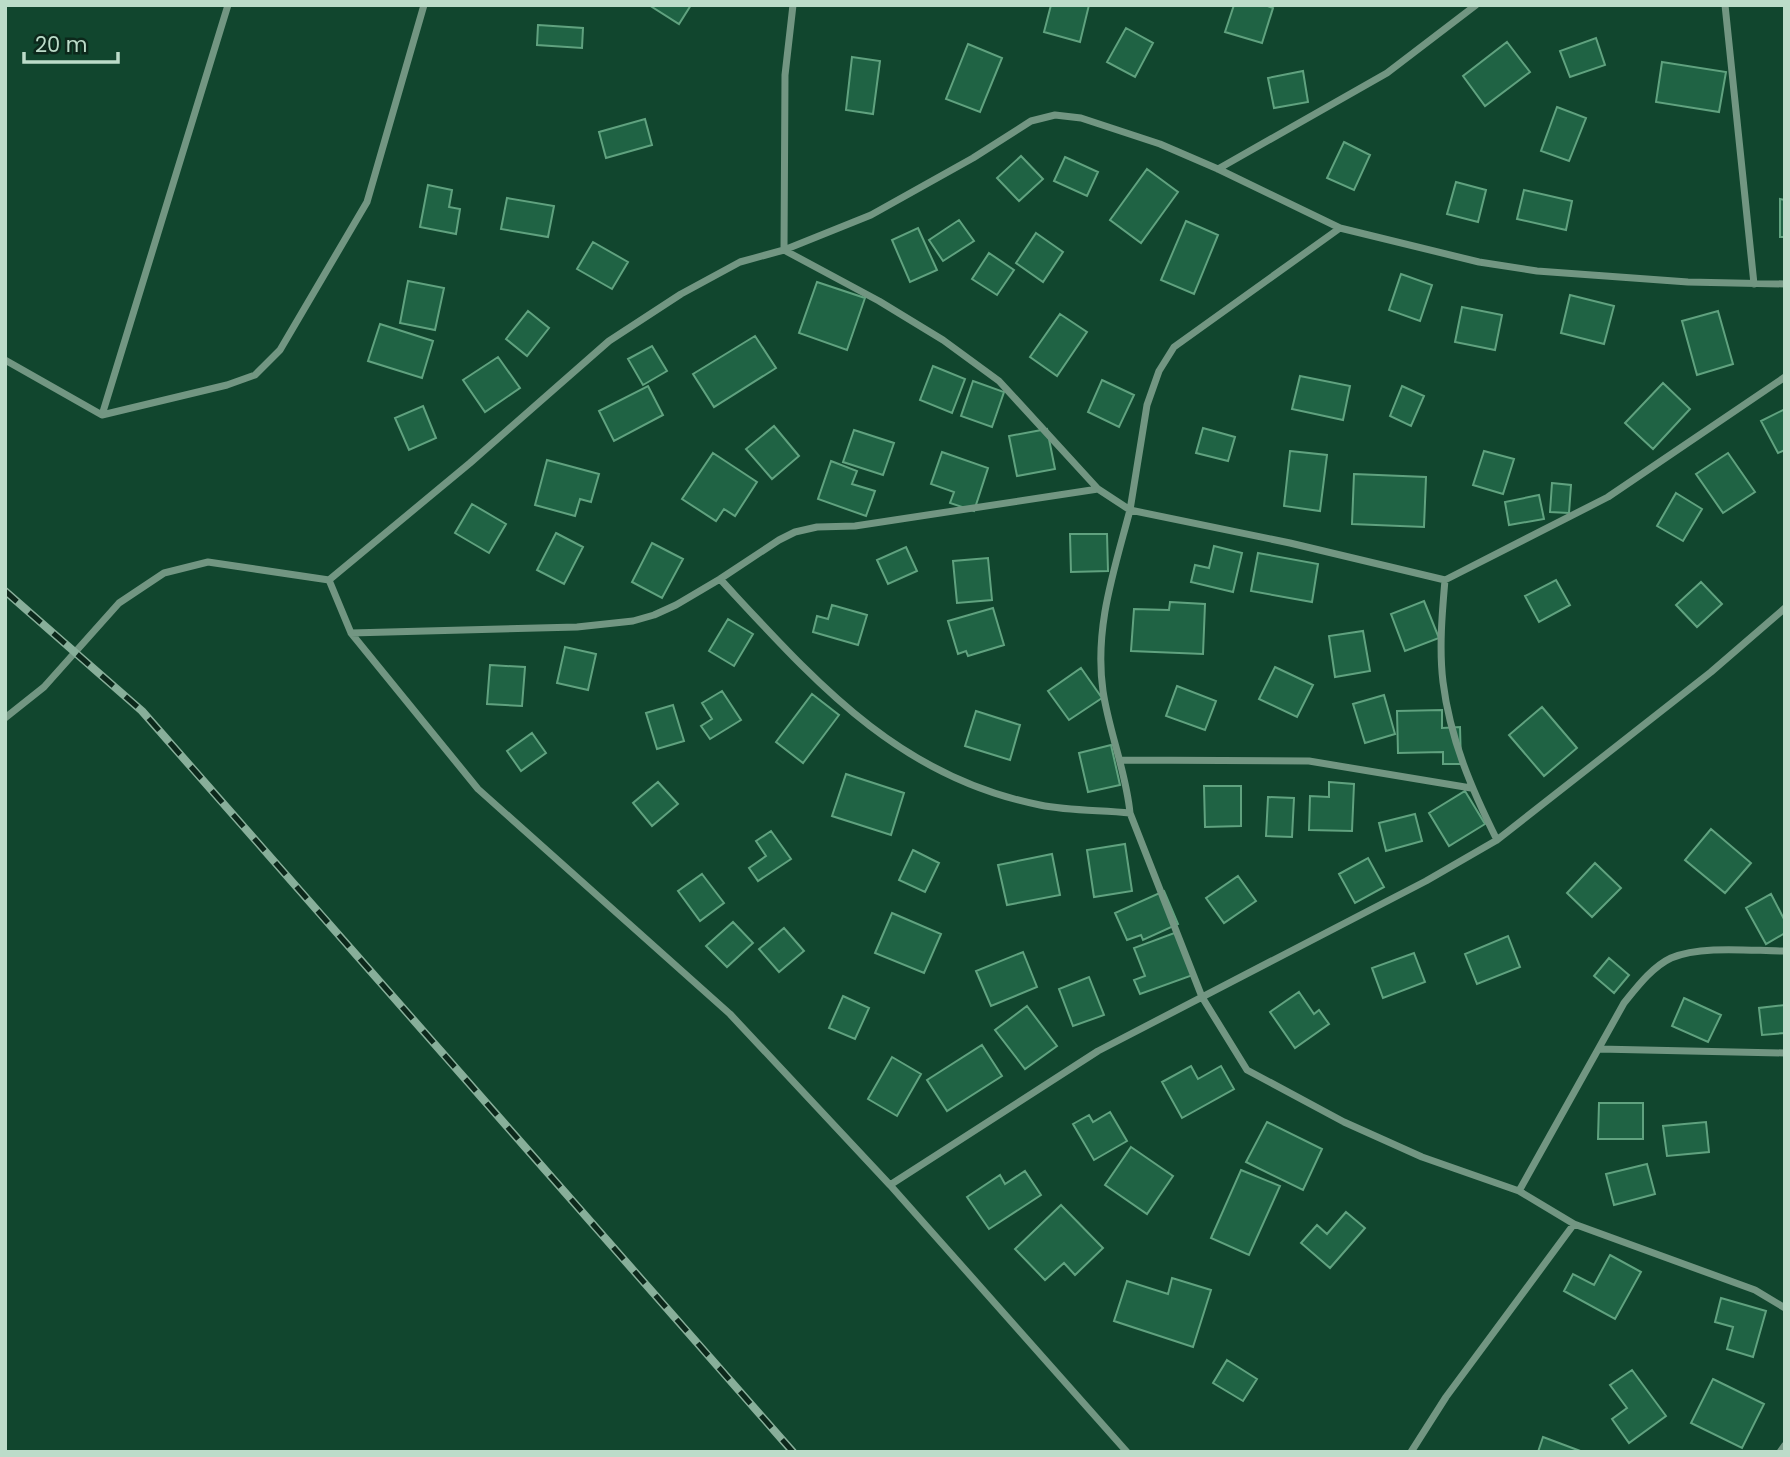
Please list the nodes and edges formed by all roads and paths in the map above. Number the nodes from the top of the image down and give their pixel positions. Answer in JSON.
{"nodes":[{"id":1,"x":228,"y":5,"type":"edge"},
{"id":2,"x":424,"y":5,"type":"edge"},
{"id":3,"x":793,"y":5,"type":"edge"},
{"id":4,"x":1476,"y":5,"type":"edge"},
{"id":5,"x":1725,"y":5,"type":"edge"},
{"id":6,"x":1218,"y":169,"type":"junction"},
{"id":7,"x":1340,"y":228,"type":"junction"},
{"id":8,"x":784,"y":250,"type":"junction"},
{"id":9,"x":1755,"y":284,"type":"junction"},
{"id":10,"x":1785,"y":285,"type":"edge"},
{"id":11,"x":5,"y":360,"type":"edge"},
{"id":12,"x":1785,"y":377,"type":"edge"},
{"id":13,"x":102,"y":415,"type":"junction"},
{"id":14,"x":1098,"y":489,"type":"junction"},
{"id":15,"x":1129,"y":510,"type":"junction"},
{"id":16,"x":720,"y":579,"type":"junction"},
{"id":17,"x":329,"y":580,"type":"junction"},
{"id":18,"x":1444,"y":580,"type":"junction"},
{"id":19,"x":1785,"y":608,"type":"edge"},
{"id":20,"x":351,"y":633,"type":"junction"},
{"id":21,"x":5,"y":718,"type":"edge"},
{"id":22,"x":1121,"y":760,"type":"junction"},
{"id":23,"x":1471,"y":788,"type":"junction"},
{"id":24,"x":1130,"y":813,"type":"junction"},
{"id":25,"x":1497,"y":840,"type":"junction"},
{"id":26,"x":1785,"y":951,"type":"edge"},
{"id":27,"x":1202,"y":997,"type":"junction"},
{"id":28,"x":1599,"y":1049,"type":"junction"},
{"id":29,"x":1785,"y":1053,"type":"edge"},
{"id":30,"x":890,"y":1185,"type":"junction"},
{"id":31,"x":1519,"y":1191,"type":"junction"},
{"id":32,"x":1574,"y":1224,"type":"junction"},
{"id":33,"x":1785,"y":1308,"type":"edge"},
{"id":34,"x":1785,"y":1445,"type":"edge"},
{"id":35,"x":1127,"y":1452,"type":"edge"},
{"id":36,"x":1411,"y":1452,"type":"edge"},
{"id":37,"x":1780,"y":1452,"type":"edge"}],
"edges":[{"from":1,"to":13,"type":"street"},
{"from":2,"to":13,"type":"street"},
{"from":3,"to":8,"type":"street"},
{"from":4,"to":6,"type":"street"},
{"from":5,"to":9,"type":"street"},
{"from":6,"to":7,"type":"street"},
{"from":6,"to":8,"type":"street"},
{"from":7,"to":9,"type":"street"},
{"from":7,"to":15,"type":"street"},
{"from":8,"to":14,"type":"street"},
{"from":8,"to":17,"type":"street"},
{"from":9,"to":10,"type":"street"},
{"from":11,"to":13,"type":"street"},
{"from":12,"to":18,"type":"street"},
{"from":14,"to":15,"type":"street"},
{"from":14,"to":16,"type":"street"},
{"from":15,"to":18,"type":"street"},
{"from":15,"to":22,"type":"street"},
{"from":16,"to":20,"type":"street"},
{"from":16,"to":24,"type":"street"},
{"from":17,"to":20,"type":"street"},
{"from":17,"to":21,"type":"street"},
{"from":18,"to":23,"type":"street"},
{"from":19,"to":25,"type":"street"},
{"from":20,"to":30,"type":"street"},
{"from":22,"to":23,"type":"street"},
{"from":22,"to":24,"type":"street"},
{"from":23,"to":25,"type":"street"},
{"from":24,"to":27,"type":"street"},
{"from":25,"to":27,"type":"street"},
{"from":26,"to":28,"type":"street"},
{"from":27,"to":30,"type":"street"},
{"from":27,"to":31,"type":"street"},
{"from":28,"to":29,"type":"street"},
{"from":28,"to":31,"type":"street"},
{"from":30,"to":35,"type":"street"},
{"from":31,"to":32,"type":"street"},
{"from":32,"to":33,"type":"street"},
{"from":32,"to":36,"type":"street"},
{"from":34,"to":37,"type":"street"}]}
